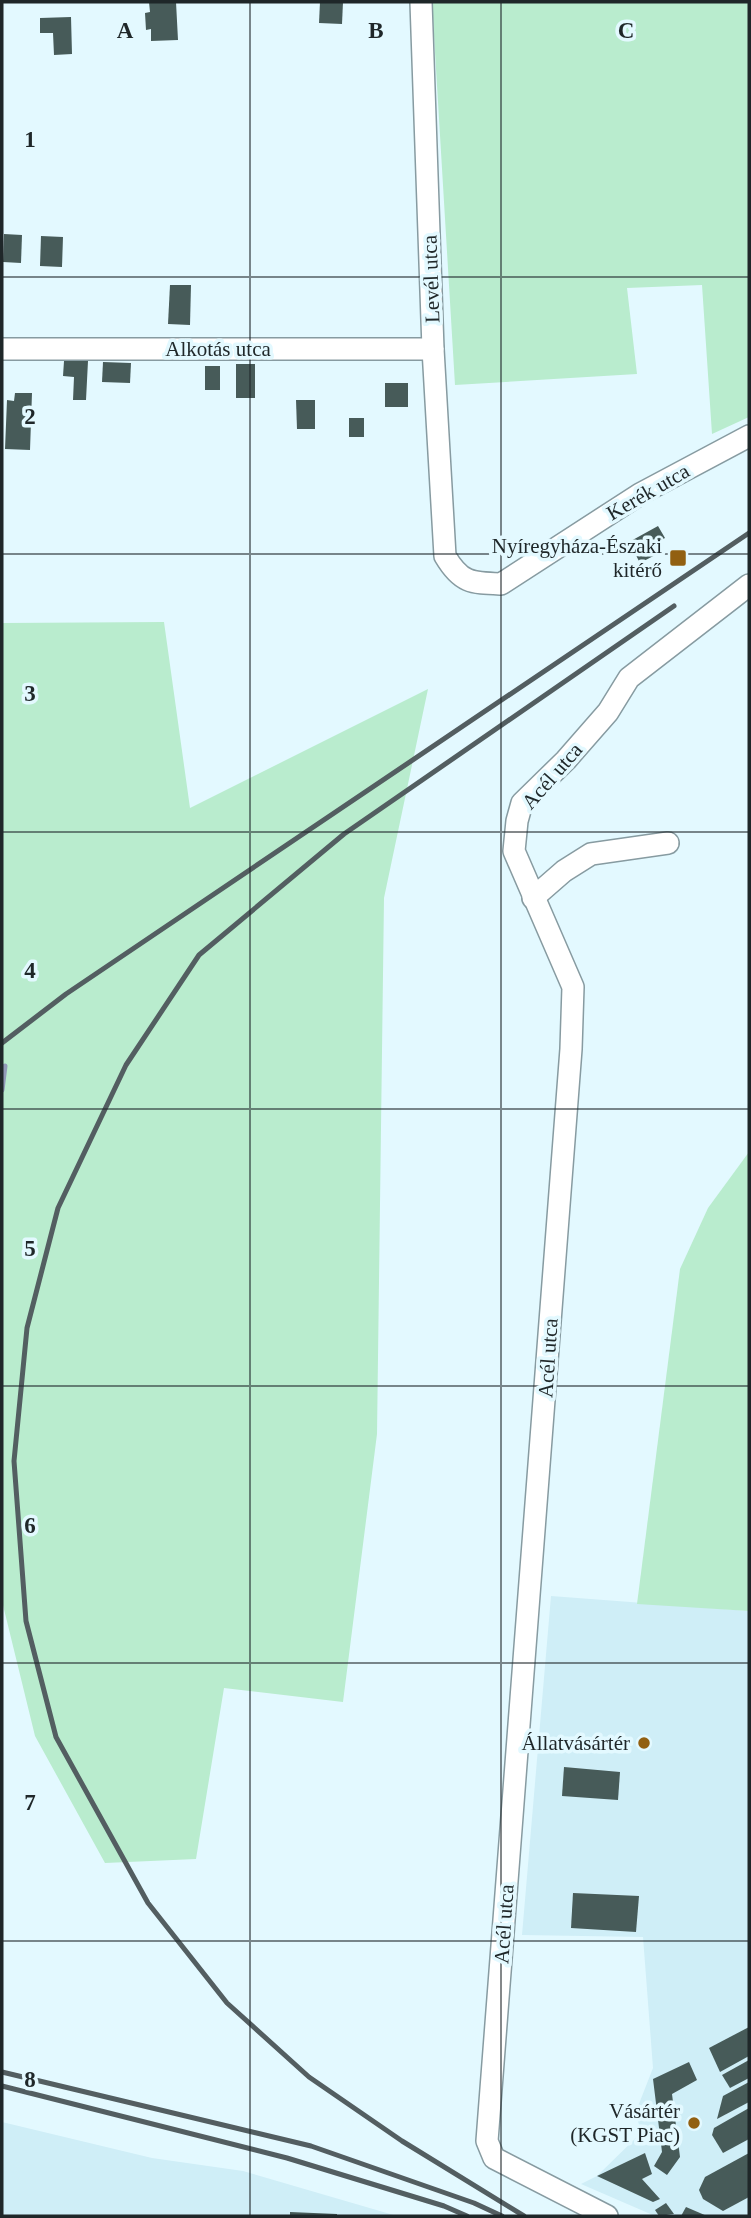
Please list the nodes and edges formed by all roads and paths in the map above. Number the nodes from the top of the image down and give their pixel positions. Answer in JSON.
{"nodes":[{"id":1,"x":421,"y":2,"type":"edge"},
{"id":2,"x":2,"y":349,"type":"edge"},
{"id":3,"x":433,"y":349,"type":"junction"},
{"id":4,"x":749,"y":436,"type":"edge"},
{"id":5,"x":445,"y":556,"type":"joint"},
{"id":6,"x":749,"y":585,"type":"edge"},
{"id":7,"x":668,"y":843,"type":"dead end"},
{"id":8,"x":533,"y":898,"type":"junction"},
{"id":9,"x":607,"y":2216,"type":"edge"}],
"edges":[{"from":1,"to":3,"type":"street","name":"Levél utca"},
{"from":2,"to":3,"type":"street","name":"Alkotás utca"},
{"from":3,"to":5,"type":"street","name":"Levél utca"},
{"from":4,"to":5,"type":"street","name":"Kerék utca"},
{"from":6,"to":8,"type":"street","name":"Acél utca"},
{"from":7,"to":8,"type":"street"},
{"from":8,"to":9,"type":"street","name":"Acél utca"}]}
